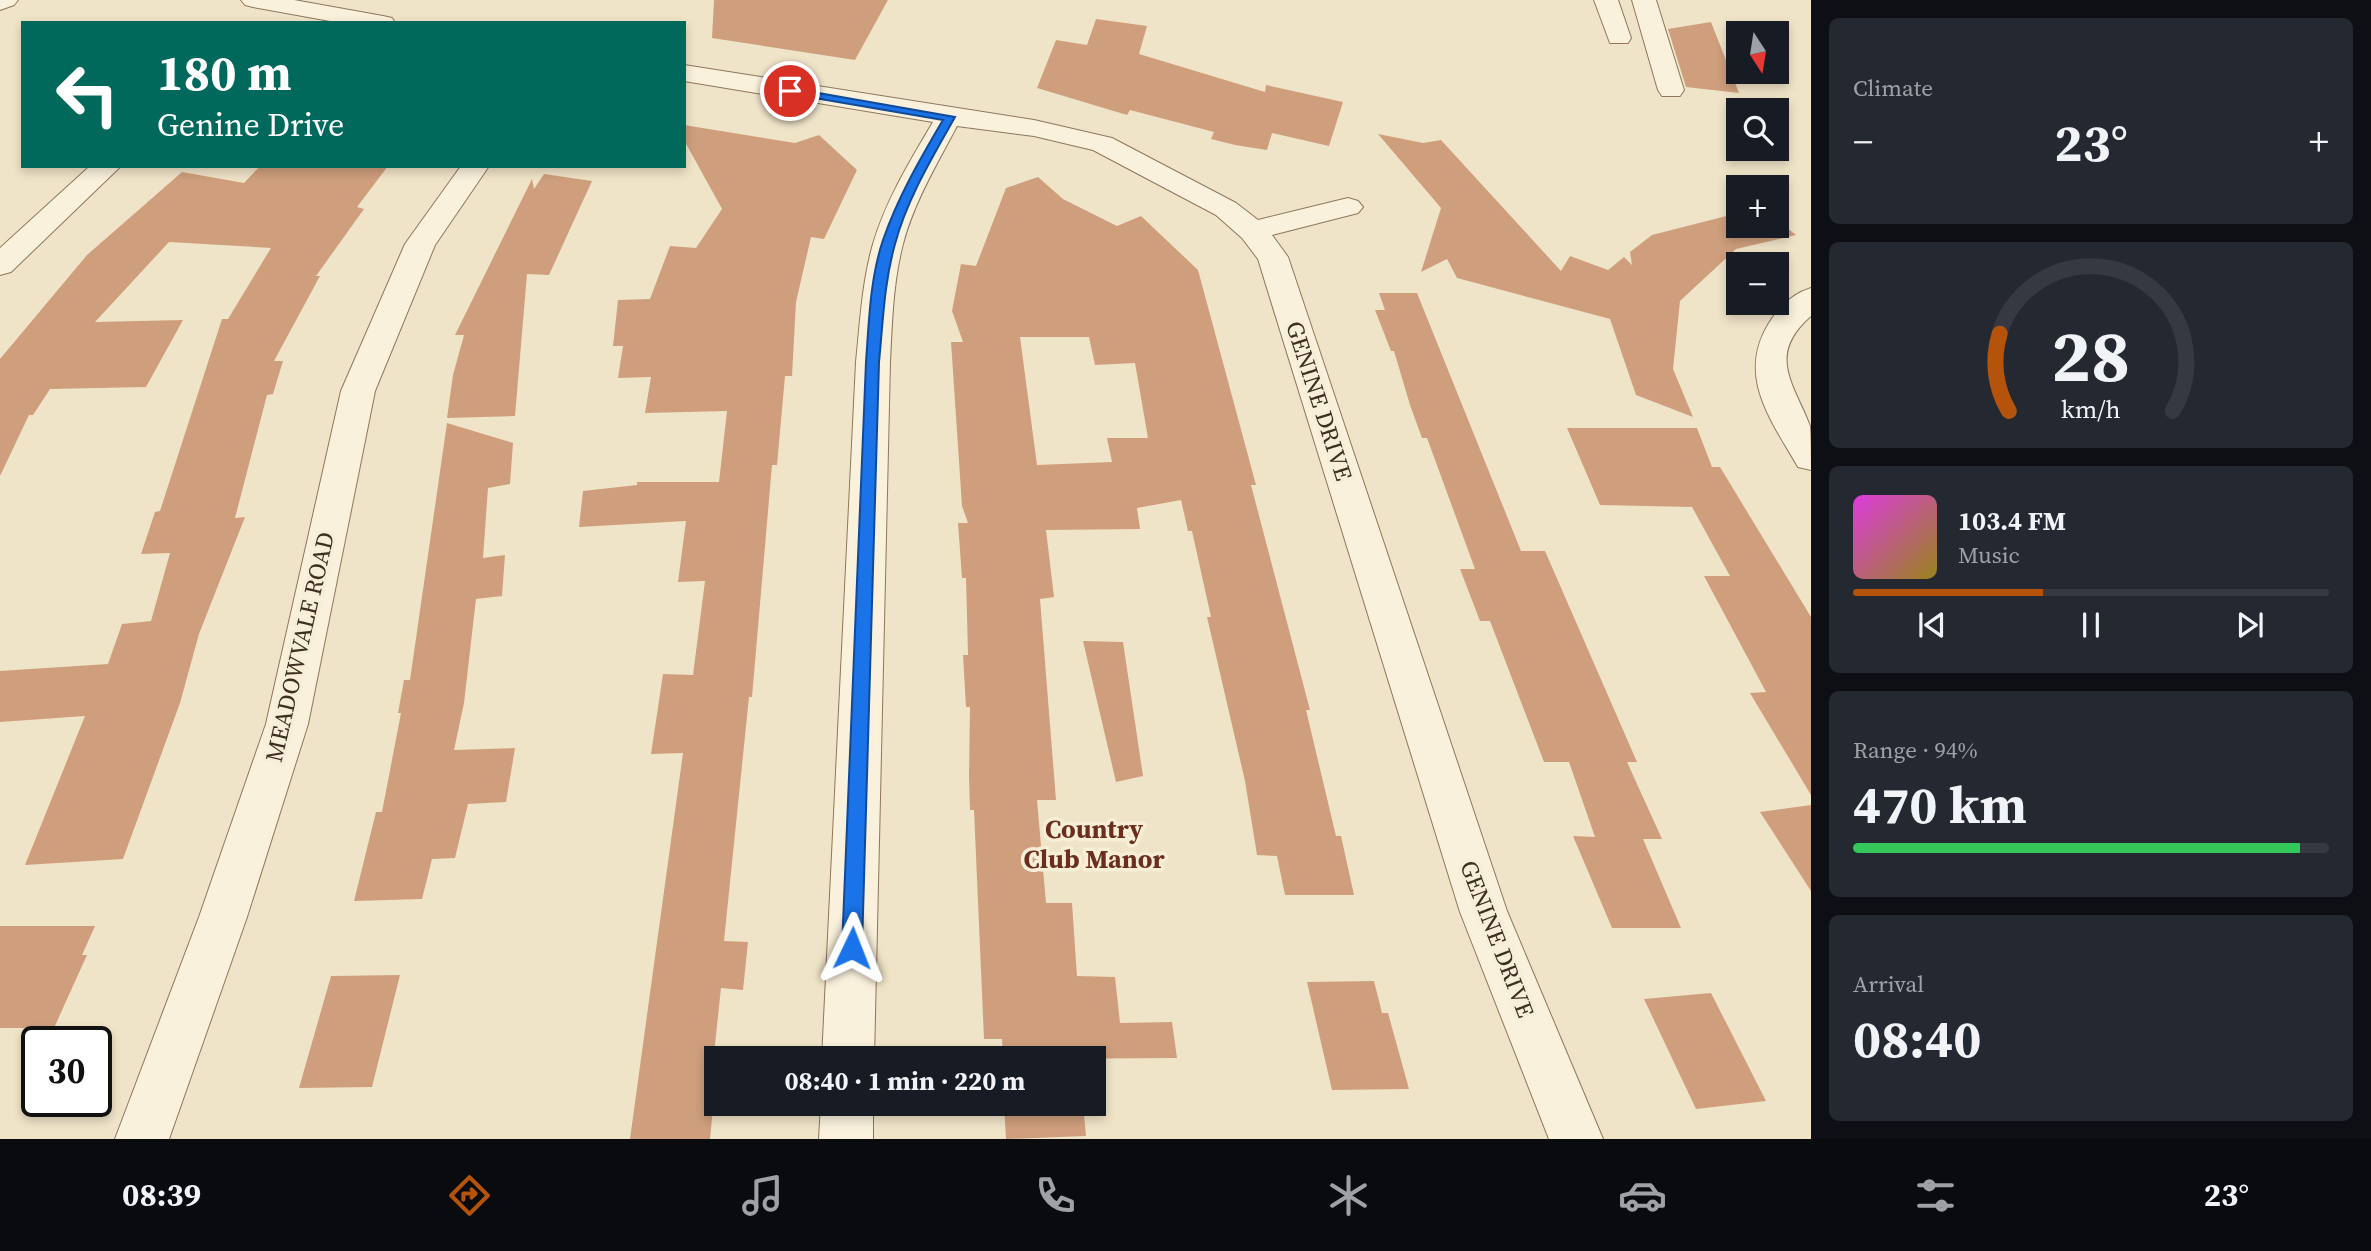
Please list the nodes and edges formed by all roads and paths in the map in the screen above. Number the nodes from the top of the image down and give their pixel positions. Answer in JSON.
{"nodes":[{"id":1,"x":6,"y":0,"type":"edge"},
{"id":2,"x":253,"y":0,"type":"edge"},
{"id":3,"x":1606,"y":0,"type":"edge"},
{"id":4,"x":1644,"y":0,"type":"edge"},
{"id":5,"x":0,"y":3,"type":"edge"},
{"id":6,"x":283,"y":15,"type":"edge"},
{"id":7,"x":358,"y":21,"type":"edge"},
{"id":8,"x":1619,"y":37,"type":"dead end"},
{"id":9,"x":686,"y":73,"type":"edge"},
{"id":10,"x":1671,"y":90,"type":"dead end"},
{"id":11,"x":949,"y":117,"type":"junction"},
{"id":12,"x":105,"y":168,"type":"edge"},
{"id":13,"x":474,"y":168,"type":"edge"},
{"id":14,"x":1348,"y":207,"type":"dead end"},
{"id":15,"x":1253,"y":231,"type":"junction"},
{"id":16,"x":0,"y":265,"type":"edge"},
{"id":17,"x":1811,"y":299,"type":"edge"},
{"id":18,"x":1811,"y":457,"type":"edge"},
{"id":19,"x":848,"y":1046,"type":"edge"},
{"id":20,"x":847,"y":1116,"type":"edge"},
{"id":21,"x":142,"y":1139,"type":"edge"},
{"id":22,"x":846,"y":1139,"type":"edge"},
{"id":23,"x":1576,"y":1139,"type":"edge"}],
"edges":[{"from":1,"to":5,"type":"street"},
{"from":2,"to":6,"type":"street"},
{"from":3,"to":8,"type":"street"},
{"from":4,"to":10,"type":"street"},
{"from":6,"to":7,"type":"street"},
{"from":9,"to":11,"type":"street","name":"GENINE DRIVE"},
{"from":11,"to":15,"type":"street","name":"GENINE DRIVE"},
{"from":11,"to":19,"type":"street"},
{"from":12,"to":16,"type":"street"},
{"from":13,"to":21,"type":"street","name":"MEADOWVALE ROAD"},
{"from":14,"to":15,"type":"street"},
{"from":15,"to":23,"type":"street","name":"GENINE DRIVE"},
{"from":17,"to":18,"type":"street"},
{"from":20,"to":22,"type":"street"}]}
